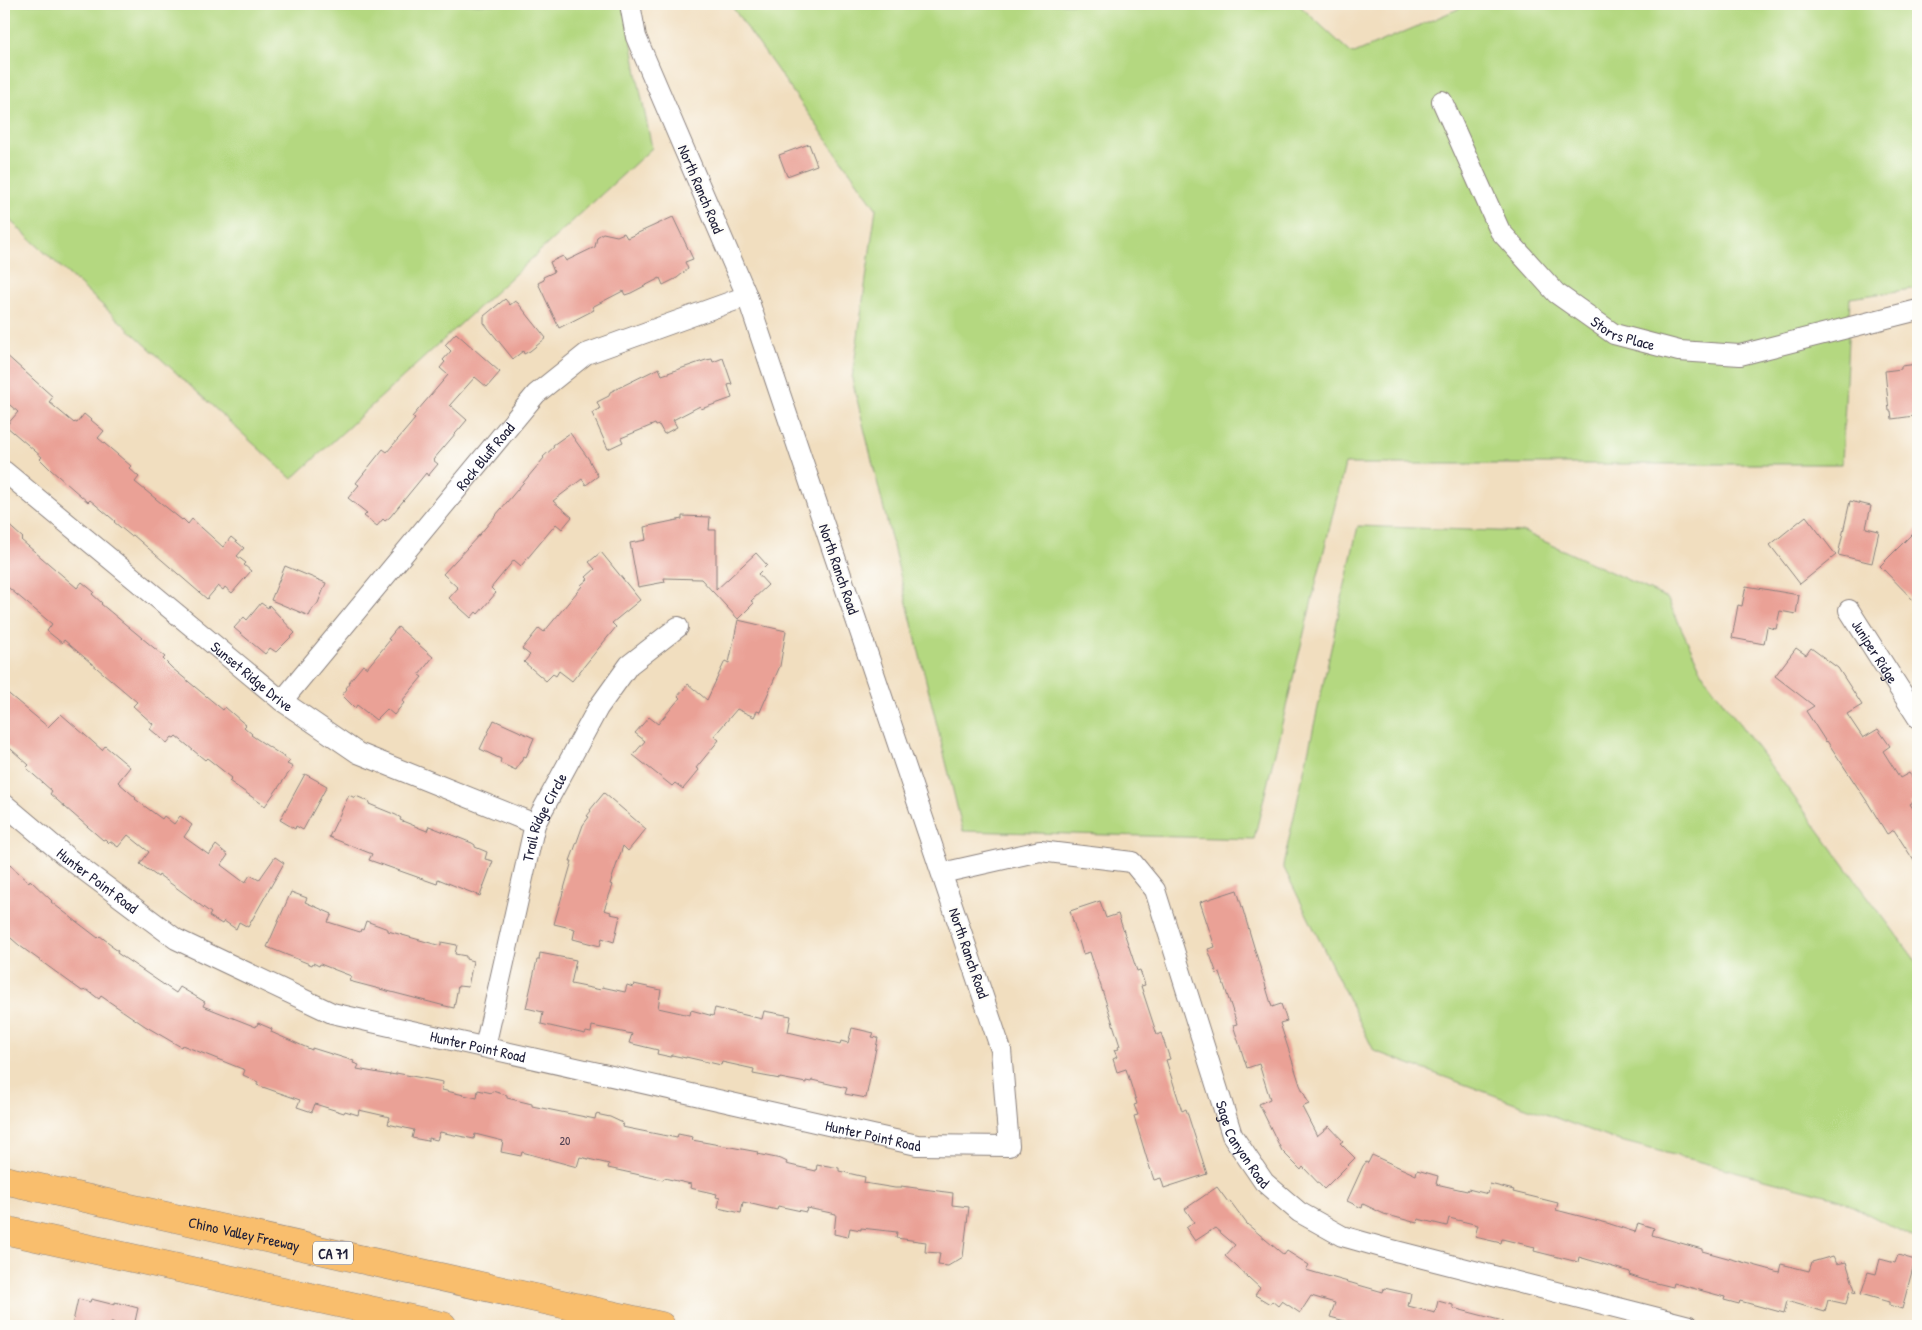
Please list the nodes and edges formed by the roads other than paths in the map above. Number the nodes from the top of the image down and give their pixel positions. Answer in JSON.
{"nodes":[{"id":1,"x":630,"y":4,"type":"edge"},
{"id":2,"x":1442,"y":101,"type":"dead end"},
{"id":3,"x":747,"y":296,"type":"junction"},
{"id":4,"x":1918,"y":310,"type":"edge"},
{"id":5,"x":4,"y":471,"type":"edge"},
{"id":6,"x":1849,"y":610,"type":"dead end"},
{"id":7,"x":678,"y":628,"type":"dead end"},
{"id":8,"x":282,"y":701,"type":"junction"},
{"id":9,"x":1918,"y":718,"type":"edge"},
{"id":10,"x":4,"y":804,"type":"edge"},
{"id":11,"x":536,"y":824,"type":"junction"},
{"id":12,"x":942,"y":873,"type":"junction"},
{"id":13,"x":485,"y":1048,"type":"junction"},
{"id":14,"x":1009,"y":1146,"type":"joint"},
{"id":15,"x":4,"y":1180,"type":"edge"},
{"id":16,"x":4,"y":1230,"type":"edge"},
{"id":17,"x":443,"y":1326,"type":"edge"},
{"id":18,"x":662,"y":1326,"type":"edge"},
{"id":19,"x":1689,"y":1326,"type":"edge"}],
"edges":[{"from":1,"to":3,"type":"street","name":"North Ranch Road"},
{"from":2,"to":4,"type":"street","name":"Storrs Place"},
{"from":3,"to":8,"type":"street","name":"Rock Bluff Road"},
{"from":3,"to":12,"type":"street","name":"North Ranch Road"},
{"from":5,"to":8,"type":"street","name":"Sunset Ridge Drive"},
{"from":6,"to":9,"type":"street","name":"Juniper Ridge"},
{"from":7,"to":11,"type":"street","name":"Trail Ridge Circle"},
{"from":8,"to":11,"type":"street","name":"Sunset Ridge Drive"},
{"from":10,"to":13,"type":"street","name":"Hunter Point Road"},
{"from":11,"to":13,"type":"street","name":"Trail Ridge Circle"},
{"from":12,"to":14,"type":"street","name":"North Ranch Road"},
{"from":12,"to":19,"type":"street","name":"Sage Canyon Road"},
{"from":13,"to":14,"type":"street","name":"Hunter Point Road"},
{"from":15,"to":18,"type":"highway","name":"Chino Valley Freeway","number":"CA 71"},
{"from":16,"to":17,"type":"highway"}]}
